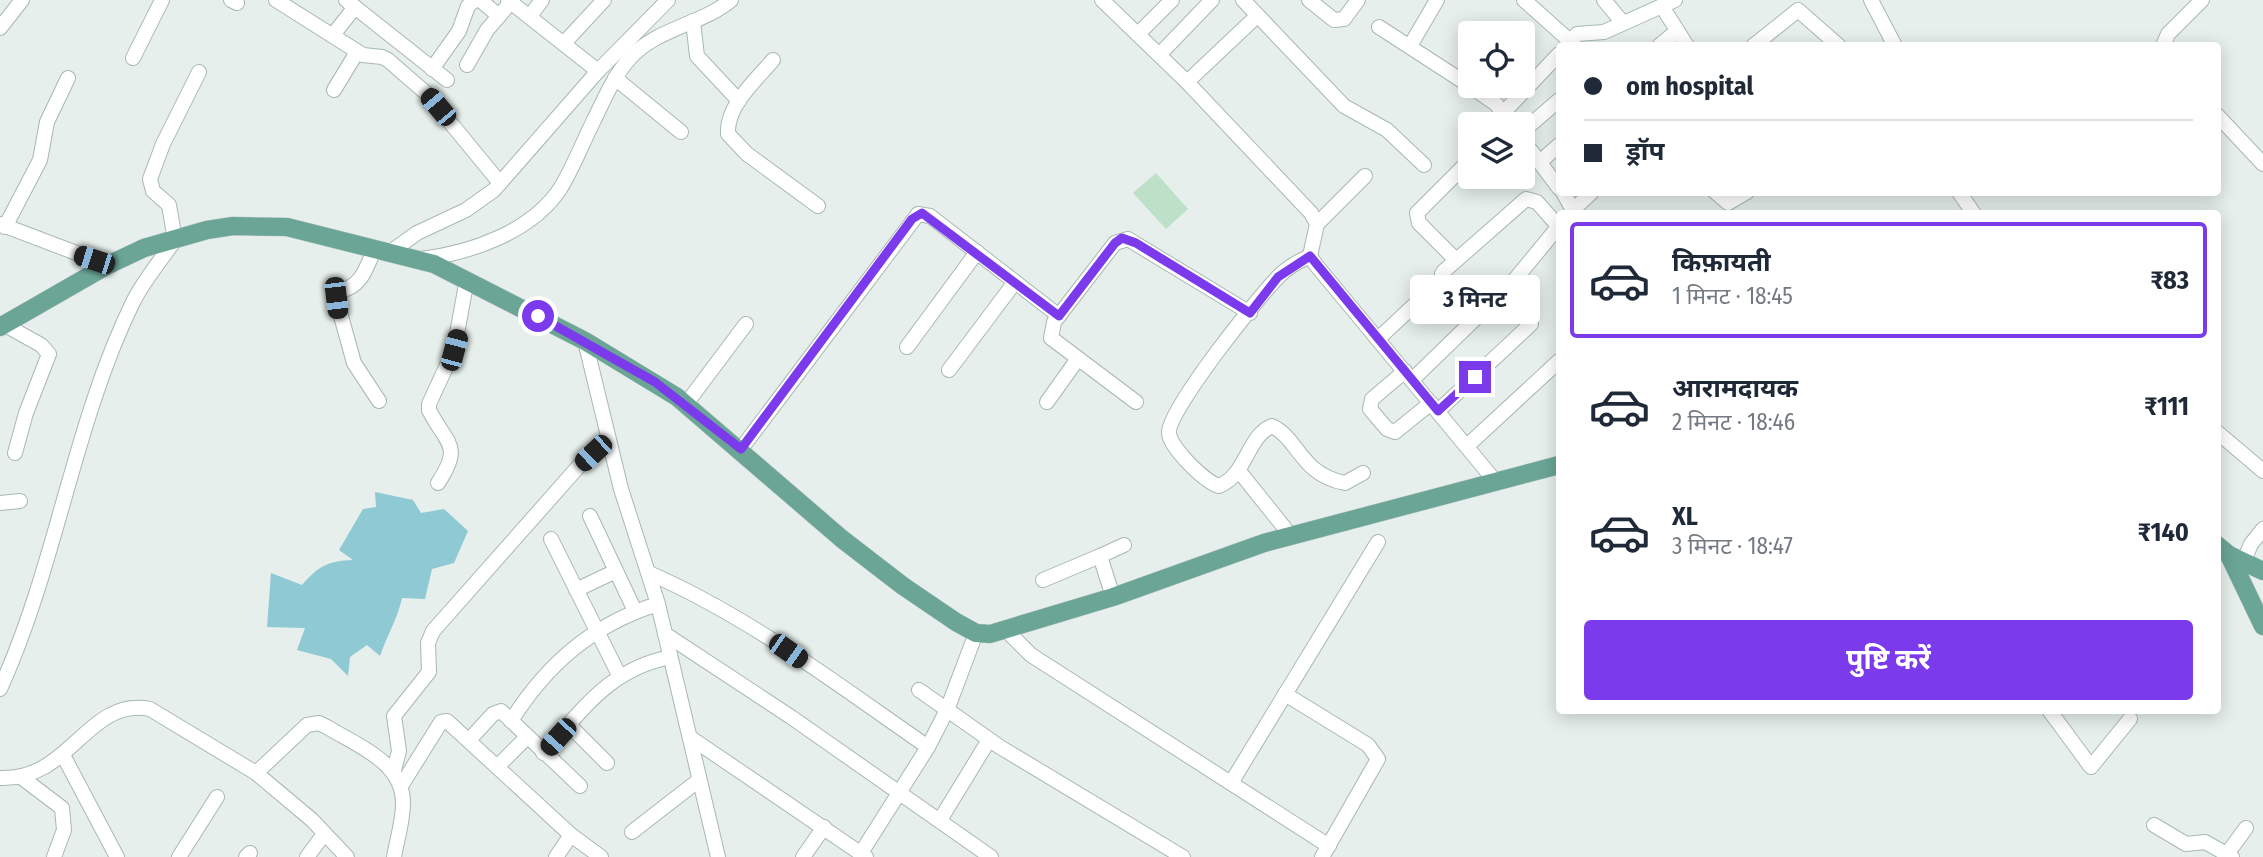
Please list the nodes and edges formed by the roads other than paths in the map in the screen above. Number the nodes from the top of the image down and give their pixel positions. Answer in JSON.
{"nodes":[{"id":1,"x":22,"y":0,"type":"edge"},
{"id":2,"x":162,"y":0,"type":"edge"},
{"id":3,"x":276,"y":0,"type":"edge"},
{"id":4,"x":477,"y":0,"type":"edge"},
{"id":5,"x":542,"y":0,"type":"edge"},
{"id":6,"x":604,"y":0,"type":"edge"},
{"id":7,"x":668,"y":0,"type":"edge"},
{"id":8,"x":731,"y":0,"type":"edge"},
{"id":9,"x":1101,"y":0,"type":"edge"},
{"id":10,"x":1172,"y":0,"type":"edge"},
{"id":11,"x":1212,"y":0,"type":"edge"},
{"id":12,"x":1243,"y":0,"type":"edge"},
{"id":13,"x":1310,"y":0,"type":"edge"},
{"id":14,"x":1437,"y":0,"type":"edge"},
{"id":15,"x":1524,"y":0,"type":"edge"},
{"id":16,"x":1604,"y":0,"type":"edge"},
{"id":17,"x":1871,"y":0,"type":"edge"},
{"id":18,"x":2202,"y":0,"type":"edge"},
{"id":19,"x":509,"y":1,"type":"edge"},
{"id":20,"x":1352,"y":3,"type":"edge"},
{"id":21,"x":351,"y":4,"type":"edge"},
{"id":22,"x":1669,"y":4,"type":"edge"},
{"id":23,"x":499,"y":16,"type":"junction"},
{"id":24,"x":530,"y":16,"type":"junction"},
{"id":25,"x":1257,"y":16,"type":"junction"},
{"id":26,"x":693,"y":21,"type":"junction"},
{"id":27,"x":1623,"y":23,"type":"junction"},
{"id":28,"x":1379,"y":27,"type":"dead end"},
{"id":29,"x":0,"y":28,"type":"edge"},
{"id":30,"x":1677,"y":31,"type":"junction"},
{"id":31,"x":1138,"y":34,"type":"junction"},
{"id":32,"x":333,"y":35,"type":"junction"},
{"id":33,"x":565,"y":42,"type":"junction"},
{"id":34,"x":1567,"y":42,"type":"edge"},
{"id":35,"x":1571,"y":42,"type":"edge"},
{"id":36,"x":1664,"y":42,"type":"edge"},
{"id":37,"x":1684,"y":42,"type":"edge"},
{"id":38,"x":1758,"y":42,"type":"edge"},
{"id":39,"x":1834,"y":42,"type":"edge"},
{"id":40,"x":1893,"y":42,"type":"edge"},
{"id":41,"x":2165,"y":42,"type":"edge"},
{"id":42,"x":1410,"y":46,"type":"junction"},
{"id":43,"x":357,"y":52,"type":"junction"},
{"id":44,"x":1160,"y":54,"type":"junction"},
{"id":45,"x":133,"y":58,"type":"dead end"},
{"id":46,"x":1556,"y":58,"type":"edge"},
{"id":47,"x":773,"y":60,"type":"dead end"},
{"id":48,"x":467,"y":65,"type":"dead end"},
{"id":49,"x":432,"y":69,"type":"junction"},
{"id":50,"x":199,"y":72,"type":"dead end"},
{"id":51,"x":598,"y":72,"type":"junction"},
{"id":52,"x":68,"y":78,"type":"dead end"},
{"id":53,"x":615,"y":78,"type":"junction"},
{"id":54,"x":1458,"y":78,"type":"edge"},
{"id":55,"x":447,"y":80,"type":"dead end"},
{"id":56,"x":1187,"y":82,"type":"junction"},
{"id":57,"x":334,"y":90,"type":"dead end"},
{"id":58,"x":1487,"y":98,"type":"edge"},
{"id":59,"x":739,"y":101,"type":"junction"},
{"id":60,"x":1556,"y":103,"type":"edge"},
{"id":61,"x":1502,"y":112,"type":"edge"},
{"id":62,"x":1513,"y":112,"type":"edge"},
{"id":63,"x":2221,"y":119,"type":"edge"},
{"id":64,"x":1535,"y":121,"type":"edge"},
{"id":65,"x":681,"y":132,"type":"dead end"},
{"id":66,"x":1556,"y":148,"type":"edge"},
{"id":67,"x":1535,"y":157,"type":"edge"},
{"id":68,"x":1539,"y":163,"type":"junction"},
{"id":69,"x":2263,"y":164,"type":"edge"},
{"id":70,"x":1424,"y":165,"type":"dead end"},
{"id":71,"x":1458,"y":172,"type":"edge"},
{"id":72,"x":1365,"y":176,"type":"dead end"},
{"id":73,"x":500,"y":183,"type":"junction"},
{"id":74,"x":1556,"y":184,"type":"edge"},
{"id":75,"x":1588,"y":196,"type":"edge"},
{"id":76,"x":1720,"y":196,"type":"edge"},
{"id":77,"x":1740,"y":196,"type":"edge"},
{"id":78,"x":818,"y":206,"type":"dead end"},
{"id":79,"x":1575,"y":210,"type":"edge"},
{"id":80,"x":1317,"y":223,"type":"junction"},
{"id":81,"x":1556,"y":224,"type":"edge"},
{"id":82,"x":2,"y":225,"type":"edge"},
{"id":83,"x":1556,"y":230,"type":"edge"},
{"id":84,"x":175,"y":240,"type":"junction"},
{"id":85,"x":383,"y":250,"type":"junction"},
{"id":86,"x":977,"y":252,"type":"junction"},
{"id":87,"x":1310,"y":256,"type":"junction"},
{"id":88,"x":418,"y":259,"type":"junction"},
{"id":89,"x":1456,"y":260,"type":"junction"},
{"id":90,"x":108,"y":264,"type":"junction"},
{"id":91,"x":467,"y":279,"type":"junction"},
{"id":92,"x":1015,"y":282,"type":"junction"},
{"id":93,"x":1426,"y":294,"type":"dead end"},
{"id":94,"x":1250,"y":313,"type":"junction"},
{"id":95,"x":1481,"y":313,"type":"junction"},
{"id":96,"x":1059,"y":316,"type":"junction"},
{"id":97,"x":746,"y":324,"type":"dead end"},
{"id":98,"x":1531,"y":324,"type":"dead end"},
{"id":99,"x":2,"y":326,"type":"edge"},
{"id":100,"x":1378,"y":339,"type":"junction"},
{"id":101,"x":585,"y":341,"type":"junction"},
{"id":102,"x":907,"y":347,"type":"dead end"},
{"id":103,"x":1077,"y":360,"type":"junction"},
{"id":104,"x":1556,"y":364,"type":"edge"},
{"id":105,"x":949,"y":369,"type":"dead end"},
{"id":106,"x":1409,"y":376,"type":"junction"},
{"id":107,"x":379,"y":401,"type":"dead end"},
{"id":108,"x":1047,"y":402,"type":"dead end"},
{"id":109,"x":1136,"y":402,"type":"dead end"},
{"id":110,"x":686,"y":404,"type":"junction"},
{"id":111,"x":1435,"y":407,"type":"junction"},
{"id":112,"x":2221,"y":435,"type":"edge"},
{"id":113,"x":609,"y":444,"type":"junction"},
{"id":114,"x":1467,"y":446,"type":"junction"},
{"id":115,"x":741,"y":449,"type":"junction"},
{"id":116,"x":15,"y":453,"type":"dead end"},
{"id":117,"x":1556,"y":467,"type":"edge"},
{"id":118,"x":1239,"y":471,"type":"junction"},
{"id":119,"x":2263,"y":471,"type":"edge"},
{"id":120,"x":1363,"y":473,"type":"dead end"},
{"id":121,"x":1495,"y":481,"type":"junction"},
{"id":122,"x":438,"y":482,"type":"dead end"},
{"id":123,"x":20,"y":501,"type":"dead end"},
{"id":124,"x":0,"y":503,"type":"edge"},
{"id":125,"x":590,"y":516,"type":"dead end"},
{"id":126,"x":2263,"y":529,"type":"edge"},
{"id":127,"x":1291,"y":536,"type":"junction"},
{"id":128,"x":551,"y":539,"type":"dead end"},
{"id":129,"x":1378,"y":542,"type":"dead end"},
{"id":130,"x":1124,"y":545,"type":"dead end"},
{"id":131,"x":2230,"y":554,"type":"edge"},
{"id":132,"x":1100,"y":556,"type":"junction"},
{"id":133,"x":615,"y":571,"type":"junction"},
{"id":134,"x":2263,"y":571,"type":"edge"},
{"id":135,"x":649,"y":573,"type":"junction"},
{"id":136,"x":1043,"y":580,"type":"dead end"},
{"id":137,"x":576,"y":590,"type":"junction"},
{"id":138,"x":1113,"y":597,"type":"junction"},
{"id":139,"x":658,"y":604,"type":"junction"},
{"id":140,"x":635,"y":611,"type":"junction"},
{"id":141,"x":2263,"y":626,"type":"edge"},
{"id":142,"x":596,"y":630,"type":"junction"},
{"id":143,"x":1007,"y":631,"type":"junction"},
{"id":144,"x":976,"y":633,"type":"junction"},
{"id":145,"x":665,"y":634,"type":"junction"},
{"id":146,"x":670,"y":657,"type":"junction"},
{"id":147,"x":618,"y":675,"type":"junction"},
{"id":148,"x":0,"y":689,"type":"edge"},
{"id":149,"x":919,"y":690,"type":"dead end"},
{"id":150,"x":1285,"y":694,"type":"junction"},
{"id":151,"x":947,"y":709,"type":"junction"},
{"id":152,"x":2052,"y":714,"type":"edge"},
{"id":153,"x":2129,"y":714,"type":"edge"},
{"id":154,"x":512,"y":721,"type":"junction"},
{"id":155,"x":569,"y":725,"type":"junction"},
{"id":156,"x":527,"y":737,"type":"junction"},
{"id":157,"x":691,"y":738,"type":"junction"},
{"id":158,"x":470,"y":739,"type":"junction"},
{"id":159,"x":989,"y":740,"type":"junction"},
{"id":160,"x":928,"y":747,"type":"junction"},
{"id":161,"x":543,"y":753,"type":"junction"},
{"id":162,"x":63,"y":755,"type":"junction"},
{"id":163,"x":607,"y":763,"type":"dead end"},
{"id":164,"x":499,"y":765,"type":"junction"},
{"id":165,"x":394,"y":770,"type":"junction"},
{"id":166,"x":256,"y":773,"type":"junction"},
{"id":167,"x":21,"y":777,"type":"junction"},
{"id":168,"x":0,"y":778,"type":"edge"},
{"id":169,"x":699,"y":780,"type":"junction"},
{"id":170,"x":1231,"y":783,"type":"junction"},
{"id":171,"x":401,"y":786,"type":"junction"},
{"id":172,"x":580,"y":786,"type":"dead end"},
{"id":173,"x":900,"y":792,"type":"junction"},
{"id":174,"x":217,"y":797,"type":"dead end"},
{"id":175,"x":940,"y":820,"type":"junction"},
{"id":176,"x":2154,"y":825,"type":"dead end"},
{"id":177,"x":824,"y":827,"type":"junction"},
{"id":178,"x":2246,"y":828,"type":"dead end"},
{"id":179,"x":632,"y":832,"type":"dead end"},
{"id":180,"x":324,"y":834,"type":"junction"},
{"id":181,"x":571,"y":835,"type":"junction"},
{"id":182,"x":1326,"y":851,"type":"edge"},
{"id":183,"x":2190,"y":851,"type":"edge"},
{"id":184,"x":863,"y":855,"type":"edge"},
{"id":185,"x":2230,"y":856,"type":"edge"},
{"id":186,"x":54,"y":857,"type":"edge"},
{"id":187,"x":117,"y":857,"type":"edge"},
{"id":188,"x":179,"y":857,"type":"edge"},
{"id":189,"x":307,"y":857,"type":"edge"},
{"id":190,"x":346,"y":857,"type":"edge"},
{"id":191,"x":394,"y":857,"type":"edge"},
{"id":192,"x":556,"y":857,"type":"edge"},
{"id":193,"x":601,"y":857,"type":"edge"},
{"id":194,"x":718,"y":857,"type":"edge"},
{"id":195,"x":803,"y":857,"type":"edge"},
{"id":196,"x":991,"y":857,"type":"edge"},
{"id":197,"x":1181,"y":857,"type":"edge"}],
"edges":[{"from":1,"to":29,"type":"street"},
{"from":2,"to":45,"type":"street"},
{"from":3,"to":32,"type":"street"},
{"from":4,"to":23,"type":"street"},
{"from":4,"to":49,"type":"street"},
{"from":5,"to":24,"type":"street"},
{"from":6,"to":33,"type":"street"},
{"from":7,"to":51,"type":"street"},
{"from":8,"to":26,"type":"street"},
{"from":9,"to":31,"type":"street"},
{"from":10,"to":31,"type":"street"},
{"from":11,"to":44,"type":"street"},
{"from":12,"to":25,"type":"street"},
{"from":13,"to":20,"type":"street"},
{"from":14,"to":42,"type":"street"},
{"from":15,"to":34,"type":"street"},
{"from":16,"to":27,"type":"street"},
{"from":17,"to":40,"type":"street"},
{"from":18,"to":41,"type":"street"},
{"from":19,"to":23,"type":"street"},
{"from":19,"to":24,"type":"street"},
{"from":21,"to":32,"type":"street"},
{"from":21,"to":49,"type":"street"},
{"from":22,"to":27,"type":"street"},
{"from":22,"to":30,"type":"street"},
{"from":23,"to":48,"type":"street"},
{"from":24,"to":33,"type":"street"},
{"from":25,"to":56,"type":"street"},
{"from":25,"to":70,"type":"street"},
{"from":26,"to":53,"type":"street"},
{"from":26,"to":59,"type":"street"},
{"from":27,"to":35,"type":"street"},
{"from":28,"to":42,"type":"street"},
{"from":30,"to":36,"type":"street"},
{"from":30,"to":37,"type":"street"},
{"from":31,"to":44,"type":"street"},
{"from":32,"to":43,"type":"street"},
{"from":33,"to":51,"type":"street"},
{"from":38,"to":39,"type":"street"},
{"from":42,"to":54,"type":"street"},
{"from":43,"to":57,"type":"street"},
{"from":43,"to":73,"type":"street"},
{"from":44,"to":56,"type":"street"},
{"from":46,"to":62,"type":"street"},
{"from":47,"to":59,"type":"street"},
{"from":49,"to":55,"type":"street"},
{"from":50,"to":84,"type":"street"},
{"from":51,"to":73,"type":"street"},
{"from":52,"to":82,"type":"street"},
{"from":53,"to":65,"type":"street"},
{"from":53,"to":88,"type":"street"},
{"from":56,"to":80,"type":"street"},
{"from":58,"to":61,"type":"street"},
{"from":59,"to":78,"type":"street"},
{"from":60,"to":64,"type":"street"},
{"from":63,"to":69,"type":"street"},
{"from":66,"to":68,"type":"street"},
{"from":67,"to":68,"type":"street"},
{"from":68,"to":74,"type":"street"},
{"from":71,"to":89,"type":"street"},
{"from":72,"to":80,"type":"street"},
{"from":73,"to":85,"type":"street"},
{"from":75,"to":79,"type":"street"},
{"from":76,"to":77,"type":"street"},
{"from":80,"to":87,"type":"street"},
{"from":81,"to":89,"type":"street"},
{"from":82,"to":90,"type":"street"},
{"from":83,"to":95,"type":"street"},
{"from":84,"to":85,"type":"main road"},
{"from":84,"to":90,"type":"main road"},
{"from":84,"to":148,"type":"street"},
{"from":85,"to":88,"type":"main road"},
{"from":85,"to":107,"type":"street"},
{"from":86,"to":92,"type":"street"},
{"from":86,"to":102,"type":"street"},
{"from":86,"to":115,"type":"street"},
{"from":87,"to":94,"type":"street"},
{"from":87,"to":100,"type":"street"},
{"from":88,"to":91,"type":"main road"},
{"from":89,"to":95,"type":"street"},
{"from":90,"to":99,"type":"main road"},
{"from":91,"to":101,"type":"main road"},
{"from":91,"to":122,"type":"street"},
{"from":92,"to":96,"type":"street"},
{"from":92,"to":105,"type":"street"},
{"from":93,"to":100,"type":"street"},
{"from":94,"to":96,"type":"street"},
{"from":94,"to":118,"type":"street"},
{"from":95,"to":106,"type":"street"},
{"from":96,"to":103,"type":"street"},
{"from":97,"to":110,"type":"street"},
{"from":98,"to":111,"type":"street"},
{"from":99,"to":116,"type":"street"},
{"from":100,"to":106,"type":"street"},
{"from":101,"to":110,"type":"main road"},
{"from":101,"to":113,"type":"street"},
{"from":103,"to":108,"type":"street"},
{"from":103,"to":109,"type":"street"},
{"from":104,"to":114,"type":"street"},
{"from":106,"to":111,"type":"street"},
{"from":106,"to":111,"type":"street"},
{"from":110,"to":115,"type":"main road"},
{"from":111,"to":114,"type":"street"},
{"from":112,"to":119,"type":"street"},
{"from":113,"to":135,"type":"street"},
{"from":113,"to":165,"type":"street"},
{"from":114,"to":121,"type":"street"},
{"from":115,"to":144,"type":"main road"},
{"from":117,"to":121,"type":"main road"},
{"from":118,"to":120,"type":"street"},
{"from":118,"to":127,"type":"street"},
{"from":121,"to":127,"type":"main road"},
{"from":123,"to":124,"type":"street"},
{"from":125,"to":133,"type":"street"},
{"from":126,"to":131,"type":"street"},
{"from":127,"to":138,"type":"main road"},
{"from":128,"to":137,"type":"street"},
{"from":129,"to":150,"type":"street"},
{"from":130,"to":132,"type":"street"},
{"from":131,"to":134,"type":"main road"},
{"from":131,"to":141,"type":"main road"},
{"from":132,"to":136,"type":"street"},
{"from":132,"to":138,"type":"street"},
{"from":133,"to":137,"type":"street"},
{"from":133,"to":140,"type":"street"},
{"from":135,"to":139,"type":"street"},
{"from":135,"to":160,"type":"street"},
{"from":137,"to":142,"type":"street"},
{"from":138,"to":143,"type":"main road"},
{"from":139,"to":140,"type":"street"},
{"from":139,"to":145,"type":"street"},
{"from":140,"to":142,"type":"street"},
{"from":142,"to":147,"type":"street"},
{"from":142,"to":154,"type":"street"},
{"from":143,"to":144,"type":"main road"},
{"from":143,"to":170,"type":"street"},
{"from":144,"to":151,"type":"street"},
{"from":145,"to":146,"type":"street"},
{"from":145,"to":173,"type":"street"},
{"from":146,"to":147,"type":"street"},
{"from":146,"to":157,"type":"street"},
{"from":147,"to":155,"type":"street"},
{"from":149,"to":151,"type":"street"},
{"from":150,"to":170,"type":"street"},
{"from":150,"to":182,"type":"street"},
{"from":151,"to":159,"type":"street"},
{"from":151,"to":160,"type":"street"},
{"from":152,"to":153,"type":"street"},
{"from":154,"to":156,"type":"street"},
{"from":154,"to":158,"type":"street"},
{"from":155,"to":161,"type":"street"},
{"from":155,"to":163,"type":"street"},
{"from":156,"to":161,"type":"street"},
{"from":156,"to":164,"type":"street"},
{"from":157,"to":169,"type":"street"},
{"from":157,"to":177,"type":"street"},
{"from":158,"to":164,"type":"street"},
{"from":158,"to":171,"type":"street"},
{"from":159,"to":175,"type":"street"},
{"from":159,"to":197,"type":"street"},
{"from":160,"to":173,"type":"street"},
{"from":161,"to":172,"type":"street"},
{"from":162,"to":166,"type":"street"},
{"from":162,"to":167,"type":"street"},
{"from":162,"to":187,"type":"street"},
{"from":164,"to":181,"type":"street"},
{"from":165,"to":166,"type":"street"},
{"from":165,"to":171,"type":"street"},
{"from":166,"to":180,"type":"street"},
{"from":167,"to":168,"type":"street"},
{"from":167,"to":186,"type":"street"},
{"from":169,"to":179,"type":"street"},
{"from":169,"to":194,"type":"street"},
{"from":170,"to":182,"type":"street"},
{"from":171,"to":191,"type":"street"},
{"from":173,"to":175,"type":"street"},
{"from":173,"to":184,"type":"street"},
{"from":174,"to":188,"type":"street"},
{"from":175,"to":196,"type":"street"},
{"from":176,"to":183,"type":"street"},
{"from":177,"to":184,"type":"street"},
{"from":177,"to":195,"type":"street"},
{"from":178,"to":185,"type":"street"},
{"from":180,"to":189,"type":"street"},
{"from":180,"to":190,"type":"street"},
{"from":181,"to":192,"type":"street"},
{"from":181,"to":193,"type":"street"},
{"from":183,"to":185,"type":"street"}]}
